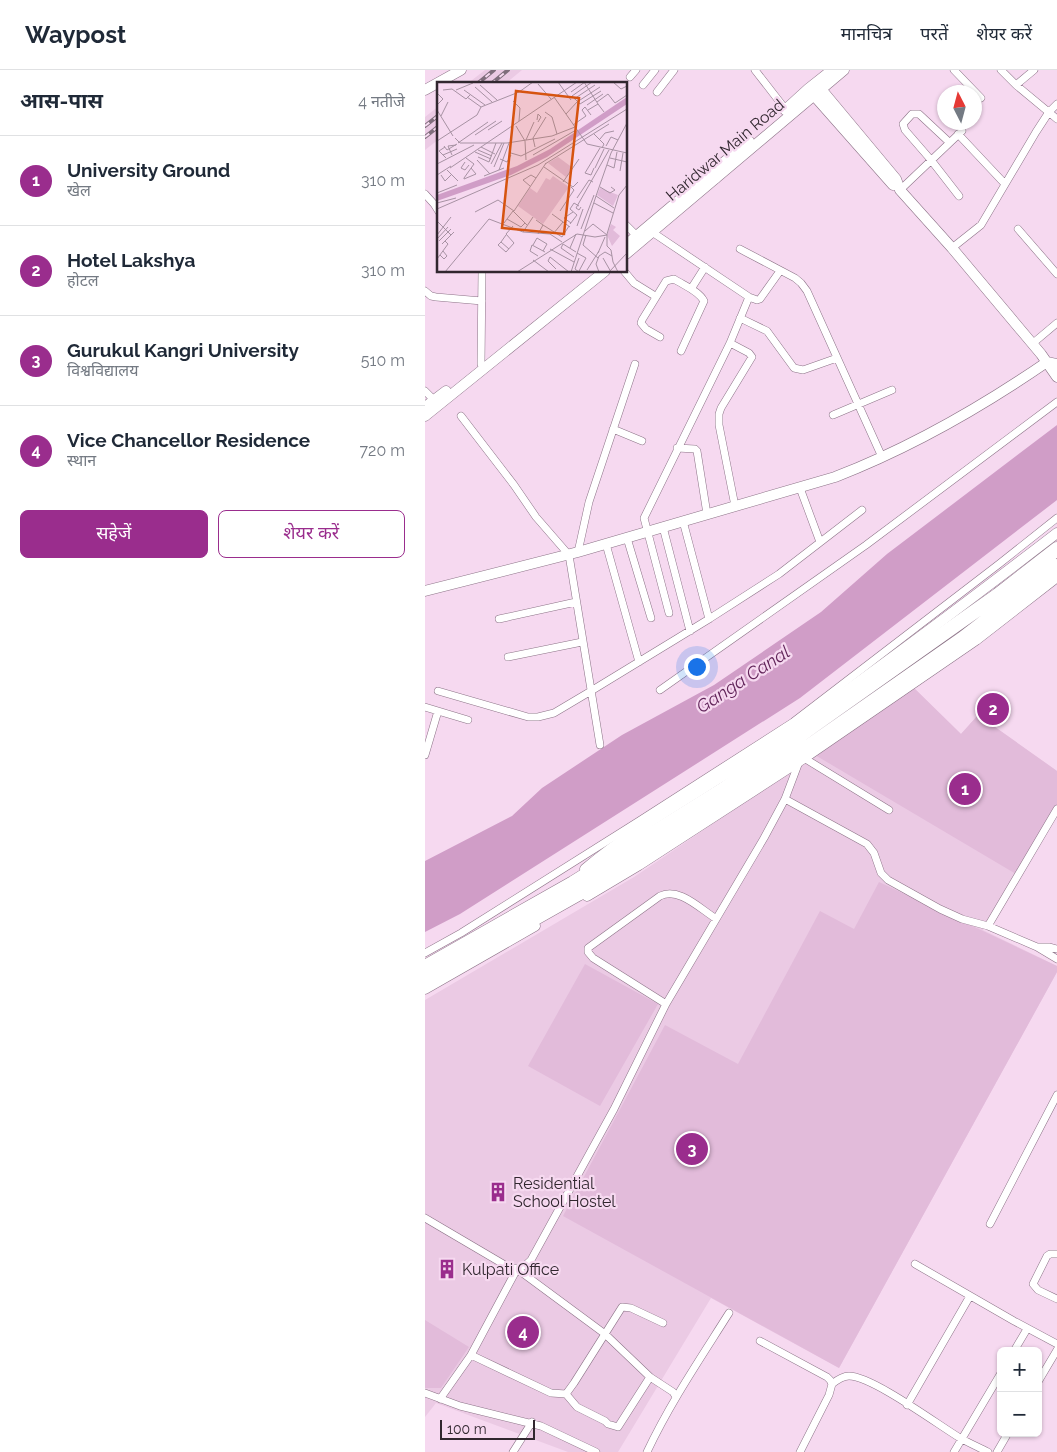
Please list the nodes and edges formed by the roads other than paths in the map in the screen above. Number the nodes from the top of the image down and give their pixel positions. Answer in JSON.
{"nodes":[{"id":1,"x":461,"y":70,"type":"edge"},
{"id":2,"x":636,"y":70,"type":"edge"},
{"id":3,"x":655,"y":70,"type":"edge"},
{"id":4,"x":674,"y":70,"type":"edge"},
{"id":5,"x":755,"y":70,"type":"edge"},
{"id":6,"x":832,"y":70,"type":"edge"},
{"id":7,"x":844,"y":70,"type":"edge"},
{"id":8,"x":954,"y":70,"type":"edge"},
{"id":9,"x":1001,"y":70,"type":"edge"},
{"id":10,"x":1034,"y":70,"type":"edge"},
{"id":11,"x":630,"y":78,"type":"dead end"},
{"id":12,"x":439,"y":82,"type":"edge"},
{"id":13,"x":437,"y":83,"type":"edge"},
{"id":14,"x":1016,"y":84,"type":"junction"},
{"id":15,"x":643,"y":85,"type":"dead end"},
{"id":16,"x":968,"y":85,"type":"edge"},
{"id":17,"x":815,"y":89,"type":"junction"},
{"id":18,"x":425,"y":90,"type":"edge"},
{"id":19,"x":657,"y":92,"type":"dead end"},
{"id":20,"x":1057,"y":104,"type":"edge"},
{"id":21,"x":786,"y":110,"type":"junction"},
{"id":22,"x":1049,"y":112,"type":"junction"},
{"id":23,"x":1057,"y":119,"type":"edge"},
{"id":24,"x":949,"y":142,"type":"junction"},
{"id":25,"x":931,"y":160,"type":"junction"},
{"id":26,"x":713,"y":176,"type":"junction"},
{"id":27,"x":1005,"y":184,"type":"junction"},
{"id":28,"x":900,"y":190,"type":"junction"},
{"id":29,"x":425,"y":194,"type":"edge"},
{"id":30,"x":959,"y":196,"type":"dead end"},
{"id":31,"x":437,"y":209,"type":"edge"},
{"id":32,"x":627,"y":226,"type":"edge"},
{"id":33,"x":1018,"y":229,"type":"dead end"},
{"id":34,"x":652,"y":232,"type":"junction"},
{"id":35,"x":637,"y":236,"type":"junction"},
{"id":36,"x":627,"y":244,"type":"edge"},
{"id":37,"x":952,"y":248,"type":"junction"},
{"id":38,"x":740,"y":249,"type":"dead end"},
{"id":39,"x":627,"y":253,"type":"edge"},
{"id":40,"x":705,"y":267,"type":"junction"},
{"id":41,"x":780,"y":271,"type":"junction"},
{"id":42,"x":482,"y":272,"type":"edge"},
{"id":43,"x":594,"y":272,"type":"edge"},
{"id":44,"x":604,"y":272,"type":"edge"},
{"id":45,"x":625,"y":272,"type":"edge"},
{"id":46,"x":1057,"y":274,"type":"edge"},
{"id":47,"x":691,"y":289,"type":"junction"},
{"id":48,"x":425,"y":291,"type":"edge"},
{"id":49,"x":655,"y":296,"type":"junction"},
{"id":50,"x":749,"y":297,"type":"junction"},
{"id":51,"x":482,"y":301,"type":"junction"},
{"id":52,"x":740,"y":318,"type":"junction"},
{"id":53,"x":1057,"y":323,"type":"edge"},
{"id":54,"x":660,"y":337,"type":"dead end"},
{"id":55,"x":730,"y":342,"type":"junction"},
{"id":56,"x":1032,"y":344,"type":"junction"},
{"id":57,"x":681,"y":351,"type":"dead end"},
{"id":58,"x":837,"y":358,"type":"junction"},
{"id":59,"x":1052,"y":363,"type":"edge"},
{"id":60,"x":481,"y":364,"type":"junction"},
{"id":61,"x":635,"y":364,"type":"dead end"},
{"id":62,"x":1057,"y":377,"type":"edge"},
{"id":63,"x":425,"y":390,"type":"edge"},
{"id":64,"x":892,"y":390,"type":"dead end"},
{"id":65,"x":434,"y":400,"type":"junction"},
{"id":66,"x":1057,"y":402,"type":"edge"},
{"id":67,"x":858,"y":406,"type":"junction"},
{"id":68,"x":425,"y":407,"type":"edge"},
{"id":69,"x":425,"y":416,"type":"edge"},
{"id":70,"x":461,"y":416,"type":"dead end"},
{"id":71,"x":833,"y":416,"type":"dead end"},
{"id":72,"x":613,"y":429,"type":"junction"},
{"id":73,"x":642,"y":441,"type":"dead end"},
{"id":74,"x":677,"y":448,"type":"junction"},
{"id":75,"x":882,"y":457,"type":"junction"},
{"id":76,"x":800,"y":488,"type":"junction"},
{"id":77,"x":735,"y":506,"type":"junction"},
{"id":78,"x":862,"y":510,"type":"dead end"},
{"id":79,"x":707,"y":514,"type":"junction"},
{"id":80,"x":1057,"y":518,"type":"edge"},
{"id":81,"x":683,"y":521,"type":"junction"},
{"id":82,"x":663,"y":527,"type":"junction"},
{"id":83,"x":647,"y":532,"type":"junction"},
{"id":84,"x":1057,"y":533,"type":"edge"},
{"id":85,"x":627,"y":538,"type":"junction"},
{"id":86,"x":820,"y":542,"type":"junction"},
{"id":87,"x":606,"y":544,"type":"junction"},
{"id":88,"x":1057,"y":549,"type":"edge"},
{"id":89,"x":574,"y":553,"type":"junction"},
{"id":90,"x":1057,"y":566,"type":"edge"},
{"id":91,"x":1057,"y":577,"type":"edge"},
{"id":92,"x":425,"y":591,"type":"edge"},
{"id":93,"x":576,"y":602,"type":"junction"},
{"id":94,"x":669,"y":613,"type":"dead end"},
{"id":95,"x":651,"y":618,"type":"dead end"},
{"id":96,"x":499,"y":619,"type":"dead end"},
{"id":97,"x":709,"y":619,"type":"junction"},
{"id":98,"x":689,"y":631,"type":"junction"},
{"id":99,"x":582,"y":642,"type":"junction"},
{"id":100,"x":508,"y":657,"type":"dead end"},
{"id":101,"x":639,"y":662,"type":"junction"},
{"id":102,"x":660,"y":690,"type":"dead end"},
{"id":103,"x":438,"y":691,"type":"dead end"},
{"id":104,"x":591,"y":691,"type":"junction"},
{"id":105,"x":425,"y":707,"type":"edge"},
{"id":106,"x":438,"y":711,"type":"junction"},
{"id":107,"x":468,"y":720,"type":"dead end"},
{"id":108,"x":428,"y":736,"type":"edge"},
{"id":109,"x":600,"y":745,"type":"dead end"},
{"id":110,"x":425,"y":755,"type":"edge"},
{"id":111,"x":802,"y":760,"type":"junction"},
{"id":112,"x":785,"y":799,"type":"junction"},
{"id":113,"x":1057,"y":809,"type":"edge"},
{"id":114,"x":889,"y":810,"type":"dead end"},
{"id":115,"x":566,"y":887,"type":"junction"},
{"id":116,"x":715,"y":918,"type":"junction"},
{"id":117,"x":988,"y":926,"type":"junction"},
{"id":118,"x":1037,"y":947,"type":"junction"},
{"id":119,"x":1057,"y":949,"type":"edge"},
{"id":120,"x":425,"y":952,"type":"edge"},
{"id":121,"x":1057,"y":959,"type":"edge"},
{"id":122,"x":425,"y":966,"type":"edge"},
{"id":123,"x":425,"y":980,"type":"edge"},
{"id":124,"x":425,"y":989,"type":"edge"},
{"id":125,"x":666,"y":1004,"type":"junction"},
{"id":126,"x":1057,"y":1095,"type":"edge"},
{"id":127,"x":425,"y":1218,"type":"edge"},
{"id":128,"x":990,"y":1224,"type":"dead end"},
{"id":129,"x":1057,"y":1254,"type":"edge"},
{"id":130,"x":915,"y":1264,"type":"dead end"},
{"id":131,"x":517,"y":1269,"type":"junction"},
{"id":132,"x":970,"y":1296,"type":"junction"},
{"id":133,"x":1057,"y":1299,"type":"edge"},
{"id":134,"x":729,"y":1313,"type":"dead end"},
{"id":135,"x":663,"y":1323,"type":"dead end"},
{"id":136,"x":1027,"y":1329,"type":"junction"},
{"id":137,"x":605,"y":1334,"type":"junction"},
{"id":138,"x":760,"y":1341,"type":"dead end"},
{"id":139,"x":1057,"y":1344,"type":"edge"},
{"id":140,"x":1016,"y":1347,"type":"edge"},
{"id":141,"x":1057,"y":1350,"type":"edge"},
{"id":142,"x":471,"y":1355,"type":"junction"},
{"id":143,"x":1042,"y":1375,"type":"edge"},
{"id":144,"x":650,"y":1378,"type":"junction"},
{"id":145,"x":997,"y":1380,"type":"edge"},
{"id":146,"x":832,"y":1384,"type":"junction"},
{"id":147,"x":425,"y":1394,"type":"edge"},
{"id":148,"x":566,"y":1394,"type":"junction"},
{"id":149,"x":676,"y":1397,"type":"junction"},
{"id":150,"x":440,"y":1399,"type":"junction"},
{"id":151,"x":907,"y":1405,"type":"junction"},
{"id":152,"x":532,"y":1422,"type":"junction"},
{"id":153,"x":1006,"y":1437,"type":"edge"},
{"id":154,"x":962,"y":1439,"type":"junction"},
{"id":155,"x":513,"y":1452,"type":"edge"},
{"id":156,"x":597,"y":1452,"type":"edge"},
{"id":157,"x":647,"y":1452,"type":"edge"},
{"id":158,"x":800,"y":1452,"type":"edge"},
{"id":159,"x":954,"y":1452,"type":"edge"},
{"id":160,"x":988,"y":1452,"type":"edge"},
{"id":161,"x":997,"y":1452,"type":"edge"}],
"edges":[{"from":1,"to":12,"type":"street"},
{"from":2,"to":11,"type":"street"},
{"from":3,"to":15,"type":"street"},
{"from":4,"to":19,"type":"street"},
{"from":5,"to":21,"type":"street"},
{"from":6,"to":17,"type":"street","name":"Haridwar Main Road"},
{"from":7,"to":17,"type":"street","name":"Haridwar Main Road"},
{"from":8,"to":16,"type":"street"},
{"from":9,"to":14,"type":"street"},
{"from":10,"to":14,"type":"street"},
{"from":13,"to":18,"type":"street"},
{"from":14,"to":22,"type":"street"},
{"from":17,"to":21,"type":"street","name":"Haridwar Main Road"},
{"from":17,"to":26,"type":"street","name":"Haridwar Main Road"},
{"from":17,"to":28,"type":"street"},
{"from":20,"to":22,"type":"street"},
{"from":21,"to":26,"type":"street","name":"Haridwar Main Road"},
{"from":22,"to":23,"type":"street"},
{"from":22,"to":27,"type":"street"},
{"from":24,"to":25,"type":"street"},
{"from":24,"to":25,"type":"street"},
{"from":24,"to":27,"type":"street"},
{"from":25,"to":28,"type":"street"},
{"from":25,"to":30,"type":"street"},
{"from":26,"to":34,"type":"street","name":"Haridwar Main Road"},
{"from":26,"to":35,"type":"street","name":"Haridwar Main Road"},
{"from":27,"to":37,"type":"street"},
{"from":28,"to":37,"type":"street"},
{"from":29,"to":31,"type":"street"},
{"from":32,"to":35,"type":"street"},
{"from":33,"to":46,"type":"street"},
{"from":34,"to":39,"type":"street","name":"Haridwar Main Road"},
{"from":34,"to":40,"type":"street"},
{"from":35,"to":36,"type":"street","name":"Haridwar Main Road"},
{"from":37,"to":56,"type":"street"},
{"from":38,"to":41,"type":"street"},
{"from":40,"to":47,"type":"street"},
{"from":40,"to":50,"type":"street"},
{"from":41,"to":50,"type":"street"},
{"from":41,"to":58,"type":"street"},
{"from":42,"to":51,"type":"street"},
{"from":43,"to":60,"type":"street"},
{"from":44,"to":69,"type":"street"},
{"from":45,"to":49,"type":"street"},
{"from":47,"to":49,"type":"street"},
{"from":47,"to":57,"type":"street"},
{"from":48,"to":51,"type":"street"},
{"from":49,"to":54,"type":"street"},
{"from":50,"to":52,"type":"street"},
{"from":51,"to":60,"type":"street"},
{"from":52,"to":55,"type":"street"},
{"from":52,"to":58,"type":"street"},
{"from":53,"to":56,"type":"street"},
{"from":55,"to":74,"type":"street"},
{"from":55,"to":77,"type":"street"},
{"from":56,"to":59,"type":"street"},
{"from":58,"to":67,"type":"street"},
{"from":59,"to":62,"type":"street"},
{"from":59,"to":75,"type":"street"},
{"from":60,"to":65,"type":"street"},
{"from":61,"to":72,"type":"street"},
{"from":63,"to":65,"type":"street"},
{"from":64,"to":67,"type":"street"},
{"from":65,"to":68,"type":"street"},
{"from":66,"to":102,"type":"street"},
{"from":67,"to":71,"type":"street"},
{"from":67,"to":75,"type":"street"},
{"from":70,"to":89,"type":"street"},
{"from":72,"to":73,"type":"street"},
{"from":72,"to":89,"type":"street"},
{"from":74,"to":79,"type":"street"},
{"from":74,"to":83,"type":"street"},
{"from":75,"to":76,"type":"street"},
{"from":76,"to":77,"type":"street"},
{"from":76,"to":86,"type":"street"},
{"from":77,"to":79,"type":"street"},
{"from":78,"to":86,"type":"street"},
{"from":79,"to":81,"type":"street"},
{"from":80,"to":120,"type":"street"},
{"from":81,"to":82,"type":"street"},
{"from":81,"to":97,"type":"street"},
{"from":82,"to":83,"type":"street"},
{"from":82,"to":98,"type":"street"},
{"from":83,"to":85,"type":"street"},
{"from":83,"to":94,"type":"street"},
{"from":84,"to":115,"type":"street"},
{"from":85,"to":87,"type":"street"},
{"from":85,"to":95,"type":"street"},
{"from":86,"to":97,"type":"street"},
{"from":87,"to":89,"type":"street"},
{"from":87,"to":101,"type":"street"},
{"from":88,"to":115,"type":"highway"},
{"from":89,"to":92,"type":"street"},
{"from":89,"to":93,"type":"street"},
{"from":90,"to":123,"type":"highway"},
{"from":91,"to":111,"type":"street"},
{"from":93,"to":96,"type":"street"},
{"from":93,"to":99,"type":"street"},
{"from":97,"to":98,"type":"street"},
{"from":98,"to":101,"type":"street"},
{"from":99,"to":100,"type":"street"},
{"from":99,"to":104,"type":"street"},
{"from":101,"to":104,"type":"street"},
{"from":103,"to":104,"type":"street"},
{"from":104,"to":109,"type":"street"},
{"from":105,"to":106,"type":"street"},
{"from":106,"to":107,"type":"street"},
{"from":106,"to":108,"type":"street"},
{"from":108,"to":110,"type":"street"},
{"from":111,"to":112,"type":"street"},
{"from":111,"to":114,"type":"street"},
{"from":111,"to":124,"type":"street"},
{"from":112,"to":116,"type":"street"},
{"from":112,"to":117,"type":"street"},
{"from":113,"to":117,"type":"street"},
{"from":115,"to":122,"type":"highway"},
{"from":116,"to":125,"type":"street"},
{"from":116,"to":125,"type":"street"},
{"from":117,"to":118,"type":"street"},
{"from":118,"to":119,"type":"street"},
{"from":118,"to":121,"type":"street"},
{"from":125,"to":131,"type":"street"},
{"from":126,"to":128,"type":"street"},
{"from":127,"to":131,"type":"street"},
{"from":129,"to":133,"type":"street"},
{"from":130,"to":132,"type":"street"},
{"from":131,"to":137,"type":"street"},
{"from":131,"to":142,"type":"street"},
{"from":132,"to":136,"type":"street"},
{"from":132,"to":151,"type":"street"},
{"from":134,"to":149,"type":"street"},
{"from":135,"to":137,"type":"street"},
{"from":136,"to":139,"type":"street"},
{"from":136,"to":140,"type":"street"},
{"from":137,"to":144,"type":"street"},
{"from":137,"to":148,"type":"street"},
{"from":138,"to":146,"type":"street"},
{"from":141,"to":143,"type":"street"},
{"from":142,"to":148,"type":"street"},
{"from":142,"to":150,"type":"street"},
{"from":144,"to":148,"type":"street"},
{"from":144,"to":149,"type":"street"},
{"from":145,"to":154,"type":"street"},
{"from":146,"to":151,"type":"street"},
{"from":146,"to":158,"type":"street"},
{"from":147,"to":150,"type":"street"},
{"from":149,"to":157,"type":"street"},
{"from":150,"to":152,"type":"street"},
{"from":151,"to":154,"type":"street"},
{"from":152,"to":155,"type":"street"},
{"from":152,"to":156,"type":"street"},
{"from":153,"to":161,"type":"street"},
{"from":154,"to":159,"type":"street"},
{"from":154,"to":160,"type":"street"}]}
